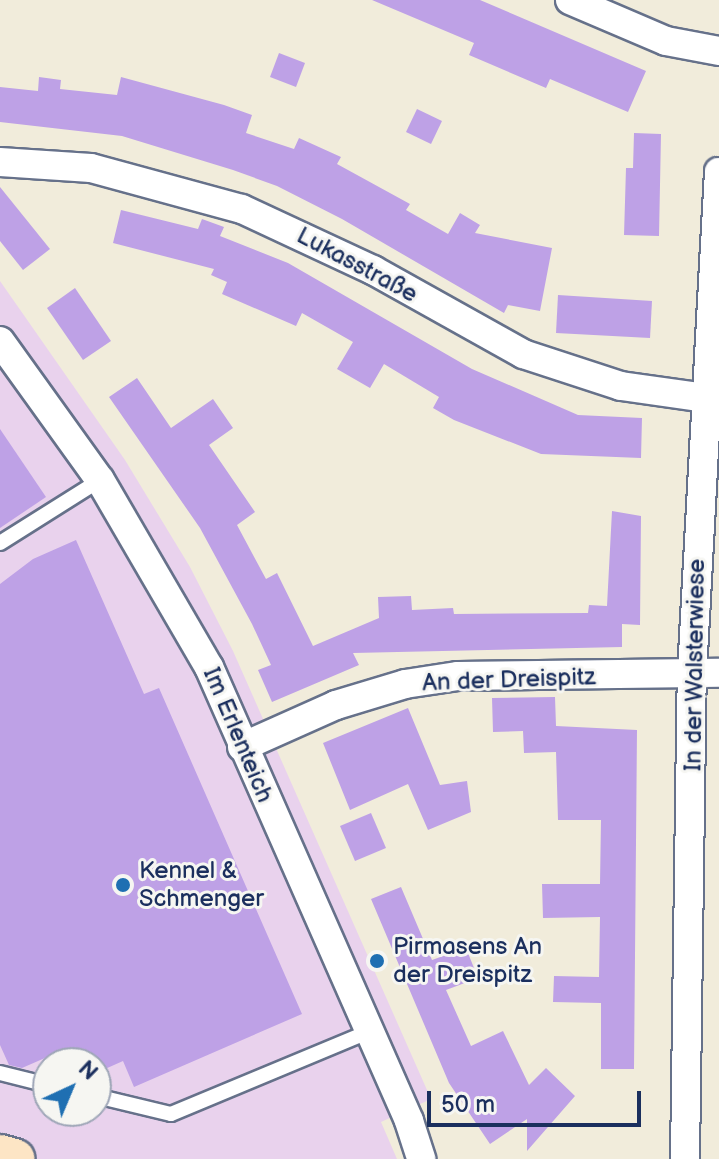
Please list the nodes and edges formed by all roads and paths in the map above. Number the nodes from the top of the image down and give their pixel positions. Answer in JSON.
{"nodes":[{"id":1,"x":570,"y":0,"type":"edge"},
{"id":2,"x":719,"y":51,"type":"edge"},
{"id":3,"x":0,"y":162,"type":"edge"},
{"id":4,"x":719,"y":172,"type":"edge"},
{"id":5,"x":0,"y":341,"type":"edge"},
{"id":6,"x":705,"y":398,"type":"junction"},
{"id":7,"x":100,"y":480,"type":"junction"},
{"id":8,"x":0,"y":543,"type":"edge"},
{"id":9,"x":705,"y":673,"type":"edge"},
{"id":10,"x":242,"y":747,"type":"junction"},
{"id":11,"x":368,"y":1032,"type":"junction"},
{"id":12,"x":0,"y":1073,"type":"edge"},
{"id":13,"x":32,"y":1081,"type":"edge"},
{"id":14,"x":112,"y":1100,"type":"edge"},
{"id":15,"x":0,"y":1155,"type":"edge"},
{"id":16,"x":14,"y":1159,"type":"edge"},
{"id":17,"x":421,"y":1159,"type":"edge"},
{"id":18,"x":685,"y":1159,"type":"edge"}],
"edges":[{"from":1,"to":2,"type":"street"},
{"from":3,"to":6,"type":"street","name":"Lukasstraße"},
{"from":4,"to":6,"type":"street","name":"In der Walsterwiese"},
{"from":5,"to":7,"type":"street","name":"Im Erlenteich"},
{"from":6,"to":9,"type":"street","name":"In der Walsterwiese"},
{"from":7,"to":8,"type":"lane"},
{"from":7,"to":10,"type":"street","name":"Im Erlenteich"},
{"from":9,"to":10,"type":"street","name":"An der Dreispitz"},
{"from":9,"to":18,"type":"street","name":"In der Walsterwiese"},
{"from":10,"to":11,"type":"street","name":"Im Erlenteich"},
{"from":11,"to":14,"type":"lane"},
{"from":11,"to":17,"type":"street","name":"Im Erlenteich"},
{"from":12,"to":13,"type":"lane"},
{"from":15,"to":16,"type":"main road"}]}
